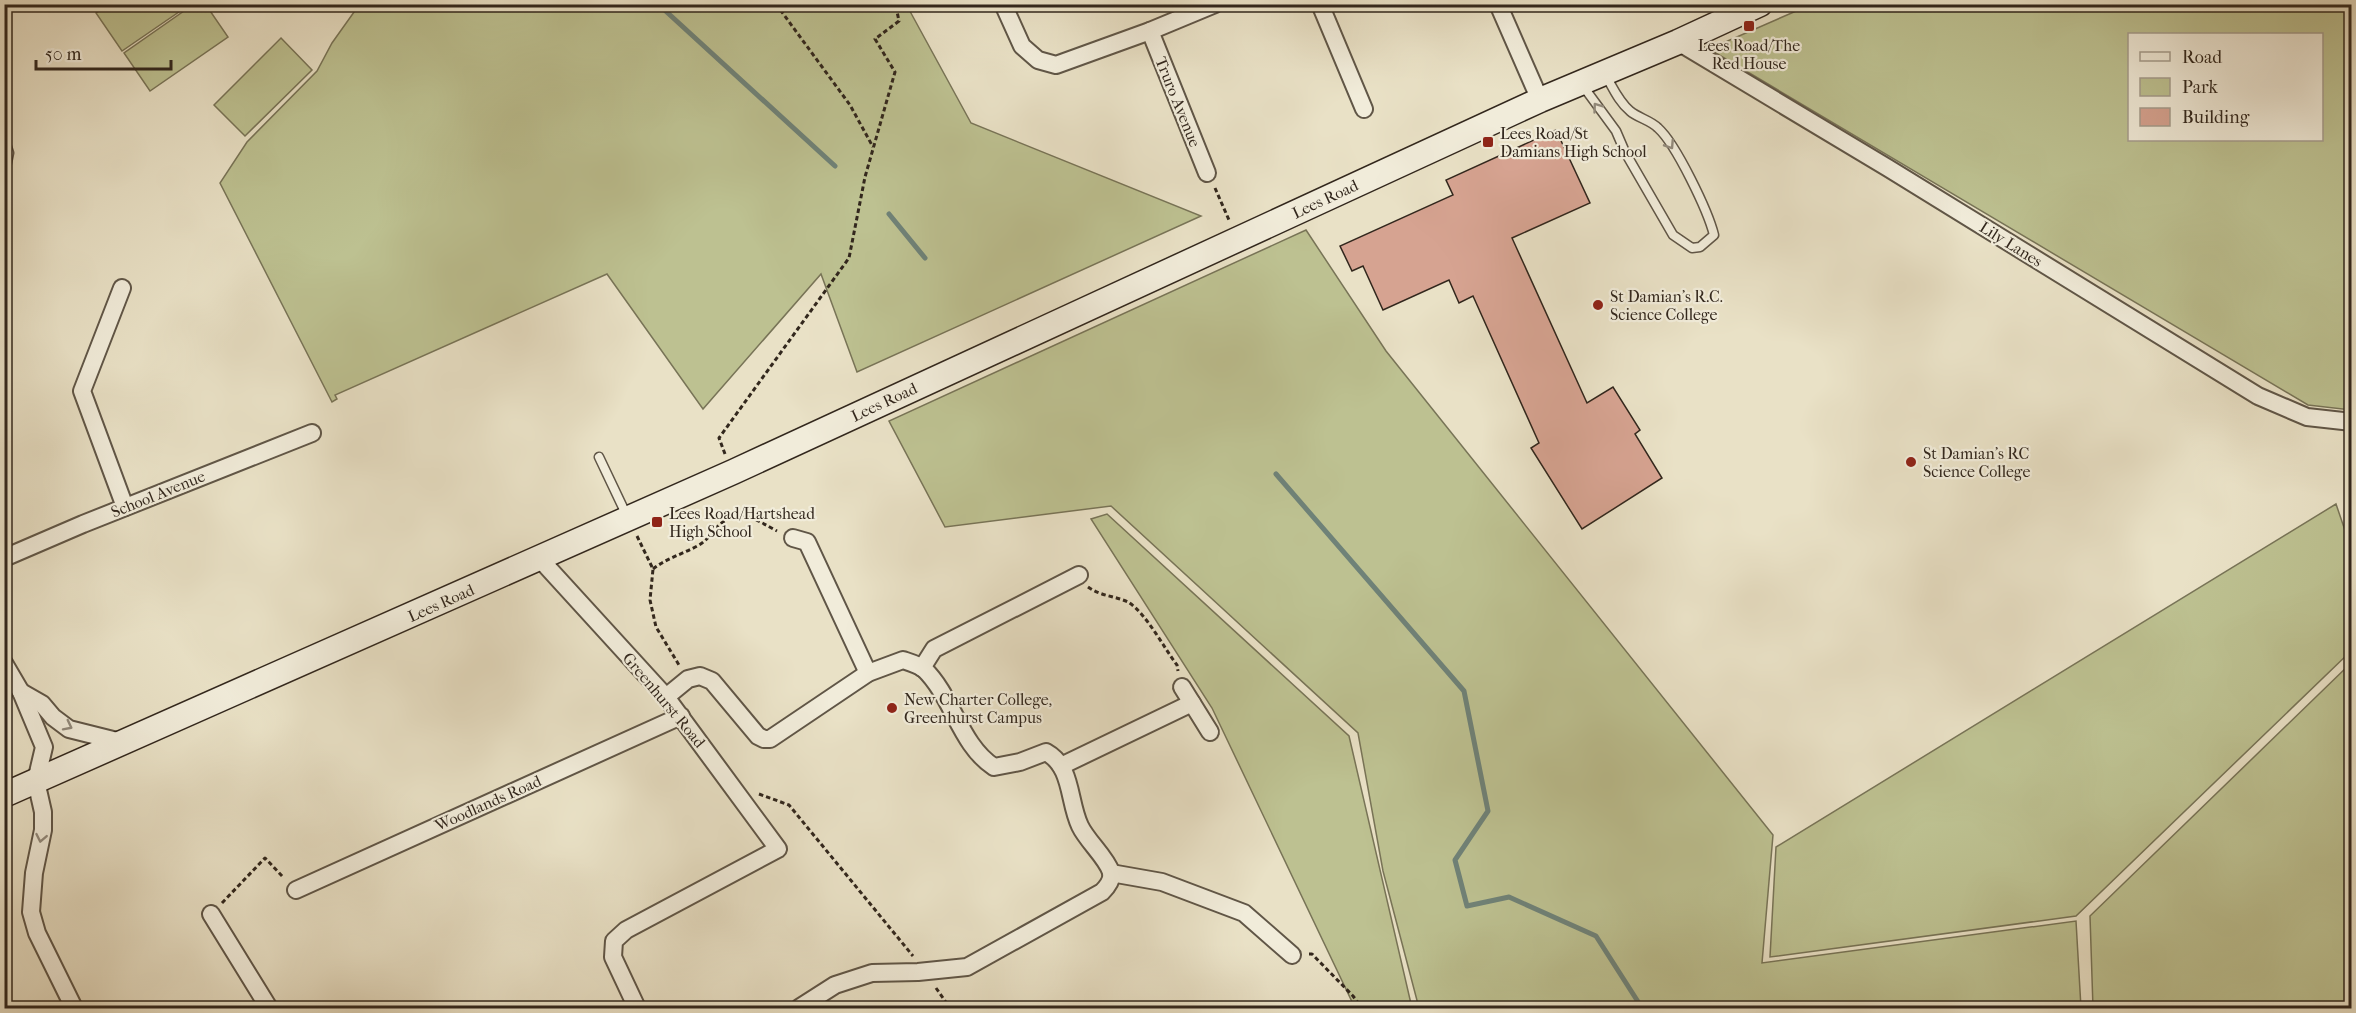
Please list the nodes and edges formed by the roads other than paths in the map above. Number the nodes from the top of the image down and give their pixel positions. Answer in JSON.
{"nodes":[{"id":1,"x":1003,"y":4,"type":"edge"},
{"id":2,"x":1215,"y":4,"type":"edge"},
{"id":3,"x":1320,"y":4,"type":"edge"},
{"id":4,"x":1498,"y":4,"type":"edge"},
{"id":5,"x":1760,"y":4,"type":"edge"},
{"id":6,"x":1150,"y":31,"type":"junction"},
{"id":7,"x":1678,"y":42,"type":"junction"},
{"id":8,"x":1604,"y":73,"type":"junction"},
{"id":9,"x":1581,"y":83,"type":"junction"},
{"id":10,"x":1540,"y":100,"type":"junction"},
{"id":11,"x":1364,"y":109,"type":"dead end"},
{"id":12,"x":4,"y":138,"type":"edge"},
{"id":13,"x":1207,"y":172,"type":"dead end"},
{"id":14,"x":4,"y":177,"type":"edge"},
{"id":15,"x":122,"y":288,"type":"dead end"},
{"id":16,"x":2352,"y":422,"type":"edge"},
{"id":17,"x":312,"y":433,"type":"dead end"},
{"id":18,"x":598,"y":457,"type":"dead end"},
{"id":19,"x":125,"y":507,"type":"junction"},
{"id":20,"x":628,"y":519,"type":"junction"},
{"id":21,"x":793,"y":538,"type":"road end"},
{"id":22,"x":4,"y":558,"type":"edge"},
{"id":23,"x":540,"y":559,"type":"junction"},
{"id":24,"x":1079,"y":575,"type":"road end"},
{"id":25,"x":4,"y":663,"type":"edge"},
{"id":26,"x":922,"y":668,"type":"junction"},
{"id":27,"x":868,"y":673,"type":"junction"},
{"id":28,"x":1182,"y":687,"type":"road end"},
{"id":29,"x":21,"y":692,"type":"junction"},
{"id":30,"x":666,"y":697,"type":"junction"},
{"id":31,"x":1192,"y":703,"type":"junction"},
{"id":32,"x":681,"y":716,"type":"junction"},
{"id":33,"x":1210,"y":732,"type":"dead end"},
{"id":34,"x":125,"y":743,"type":"junction"},
{"id":35,"x":1061,"y":766,"type":"junction"},
{"id":36,"x":36,"y":781,"type":"junction"},
{"id":37,"x":4,"y":795,"type":"edge"},
{"id":38,"x":1111,"y":873,"type":"junction"},
{"id":39,"x":296,"y":890,"type":"road end"},
{"id":40,"x":211,"y":914,"type":"road end"},
{"id":41,"x":1292,"y":955,"type":"road end"},
{"id":42,"x":74,"y":1008,"type":"edge"},
{"id":43,"x":269,"y":1008,"type":"edge"},
{"id":44,"x":638,"y":1008,"type":"edge"},
{"id":45,"x":799,"y":1008,"type":"edge"}],
"edges":[{"from":1,"to":6,"type":"street"},
{"from":2,"to":6,"type":"street"},
{"from":3,"to":11,"type":"street"},
{"from":4,"to":10,"type":"street"},
{"from":5,"to":7,"type":"main road","name":"Lees Road"},
{"from":6,"to":13,"type":"street","name":"Truro Avenue"},
{"from":7,"to":8,"type":"main road","name":"Lees Road"},
{"from":7,"to":16,"type":"street","name":"Lily Lanes"},
{"from":8,"to":9,"type":"main road","name":"Lees Road"},
{"from":8,"to":9,"type":"lane","one_way":true},
{"from":9,"to":10,"type":"main road","name":"Lees Road"},
{"from":10,"to":20,"type":"main road","name":"Lees Road"},
{"from":12,"to":14,"type":"lane"},
{"from":15,"to":19,"type":"street"},
{"from":17,"to":19,"type":"street","name":"School Avenue"},
{"from":18,"to":20,"type":"lane"},
{"from":19,"to":22,"type":"street","name":"School Avenue"},
{"from":20,"to":23,"type":"main road","name":"Lees Road"},
{"from":21,"to":27,"type":"street"},
{"from":23,"to":30,"type":"street","name":"Greenhurst Road"},
{"from":23,"to":34,"type":"main road","name":"Lees Road"},
{"from":24,"to":26,"type":"street"},
{"from":25,"to":29,"type":"street"},
{"from":26,"to":27,"type":"street"},
{"from":26,"to":35,"type":"street"},
{"from":27,"to":30,"type":"street"},
{"from":28,"to":31,"type":"street"},
{"from":29,"to":34,"type":"street","one_way":true},
{"from":29,"to":36,"type":"street"},
{"from":30,"to":32,"type":"street","name":"Greenhurst Road"},
{"from":31,"to":33,"type":"street"},
{"from":31,"to":35,"type":"street"},
{"from":32,"to":39,"type":"street","name":"Woodlands Road"},
{"from":32,"to":44,"type":"street","name":"Greenhurst Road"},
{"from":34,"to":36,"type":"main road","name":"Lees Road"},
{"from":35,"to":38,"type":"street"},
{"from":36,"to":37,"type":"main road","name":"Lees Road"},
{"from":36,"to":42,"type":"street","one_way":true},
{"from":38,"to":41,"type":"street"},
{"from":38,"to":45,"type":"street"},
{"from":40,"to":43,"type":"street"}]}
